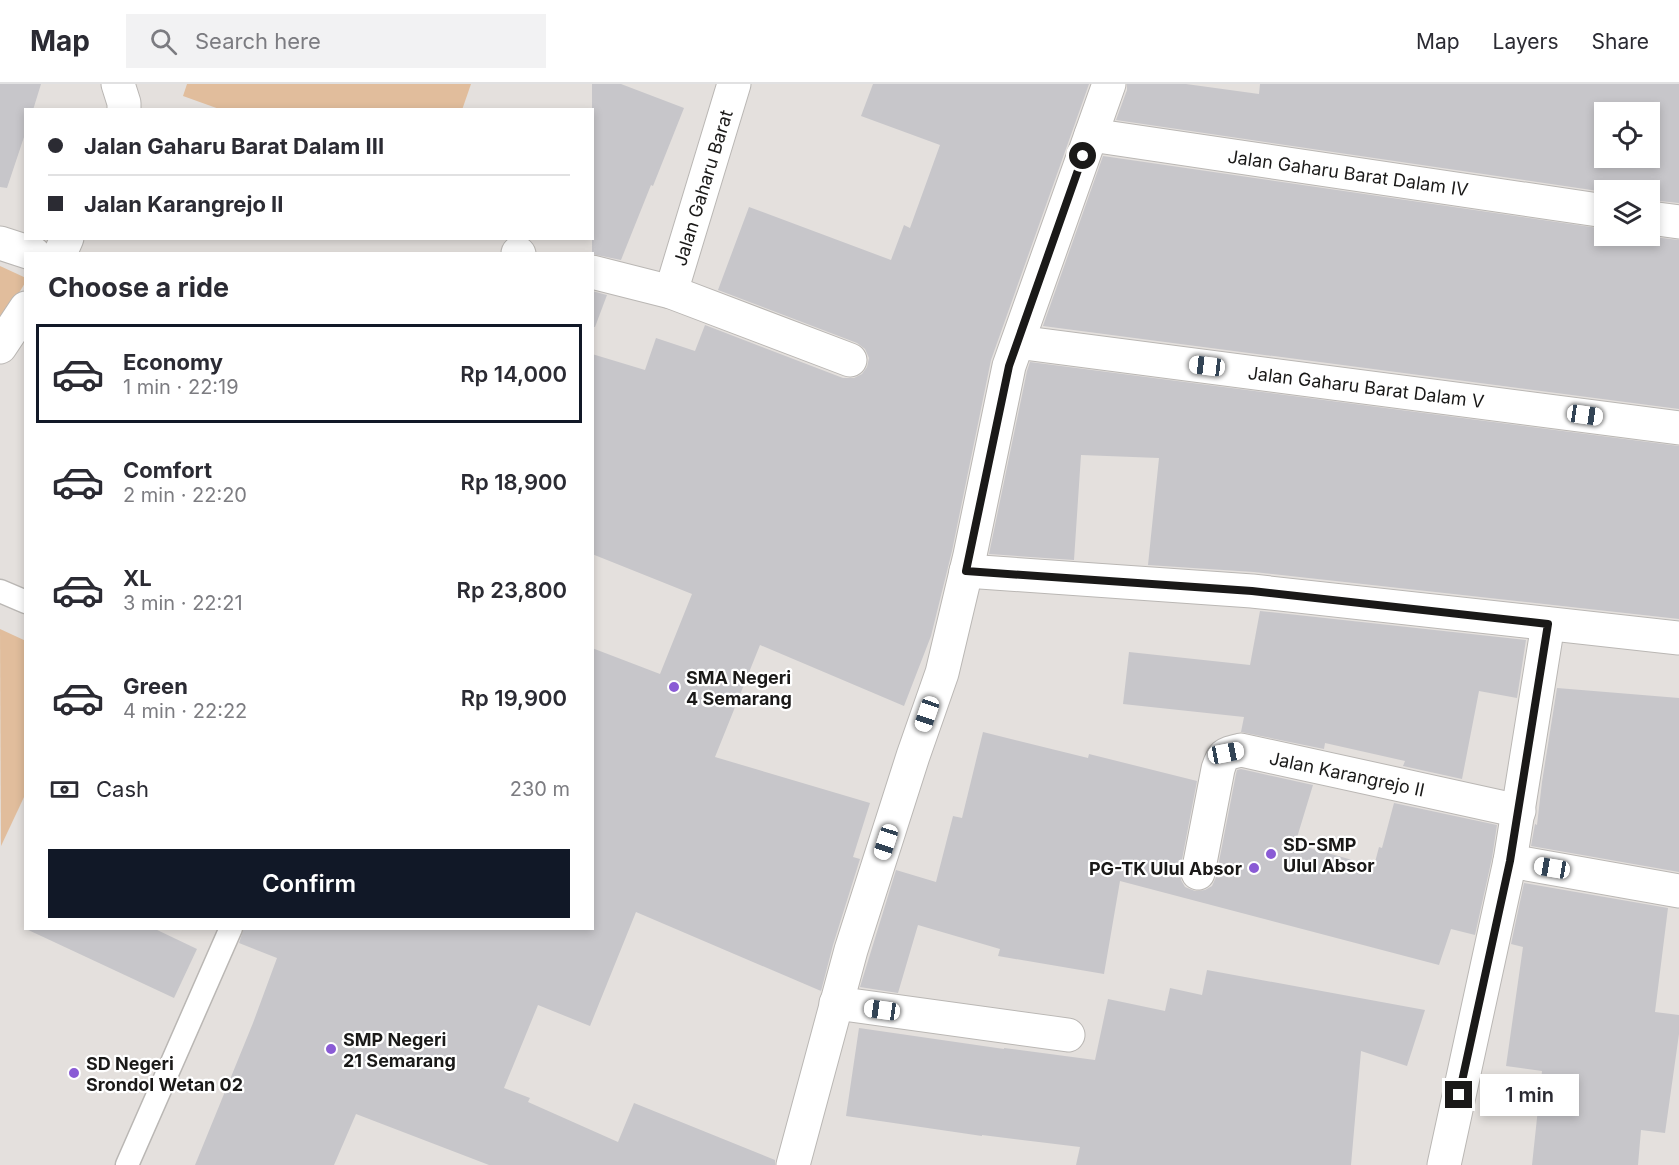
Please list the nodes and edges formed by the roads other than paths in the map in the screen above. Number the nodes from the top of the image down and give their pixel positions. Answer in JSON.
{"nodes":[{"id":1,"x":118,"y":84,"type":"edge"},
{"id":2,"x":734,"y":84,"type":"edge"},
{"id":3,"x":1109,"y":84,"type":"edge"},
{"id":4,"x":124,"y":108,"type":"edge"},
{"id":5,"x":1091,"y":135,"type":"junction"},
{"id":6,"x":1594,"y":210,"type":"edge"},
{"id":7,"x":1660,"y":219,"type":"edge"},
{"id":8,"x":1679,"y":222,"type":"edge"},
{"id":9,"x":0,"y":243,"type":"edge"},
{"id":10,"x":28,"y":252,"type":"edge"},
{"id":11,"x":594,"y":273,"type":"edge"},
{"id":12,"x":671,"y":292,"type":"junction"},
{"id":13,"x":24,"y":311,"type":"edge"},
{"id":14,"x":1018,"y":342,"type":"junction"},
{"id":15,"x":0,"y":347,"type":"edge"},
{"id":16,"x":850,"y":360,"type":"dead end"},
{"id":17,"x":1679,"y":428,"type":"edge"},
{"id":18,"x":966,"y":571,"type":"junction"},
{"id":19,"x":0,"y":591,"type":"edge"},
{"id":20,"x":24,"y":601,"type":"edge"},
{"id":21,"x":1548,"y":624,"type":"junction"},
{"id":22,"x":1679,"y":638,"type":"edge"},
{"id":23,"x":1518,"y":811,"type":"junction"},
{"id":24,"x":1510,"y":861,"type":"junction"},
{"id":25,"x":1198,"y":873,"type":"dead end"},
{"id":26,"x":1679,"y":891,"type":"edge"},
{"id":27,"x":230,"y":930,"type":"edge"},
{"id":28,"x":836,"y":1003,"type":"junction"},
{"id":29,"x":1068,"y":1035,"type":"dead end"},
{"id":30,"x":127,"y":1165,"type":"edge"},
{"id":31,"x":793,"y":1165,"type":"edge"},
{"id":32,"x":1444,"y":1165,"type":"edge"}],
"edges":[{"from":1,"to":4,"type":"street"},
{"from":2,"to":12,"type":"street","name":"Jalan Gaharu Barat"},
{"from":3,"to":5,"type":"street"},
{"from":5,"to":6,"type":"street","name":"Jalan Gaharu Barat Dalam IV"},
{"from":5,"to":14,"type":"street"},
{"from":7,"to":8,"type":"street"},
{"from":9,"to":10,"type":"street"},
{"from":11,"to":12,"type":"street"},
{"from":12,"to":16,"type":"street"},
{"from":13,"to":15,"type":"street"},
{"from":14,"to":17,"type":"street","name":"Jalan Gaharu Barat Dalam V"},
{"from":14,"to":18,"type":"street"},
{"from":18,"to":21,"type":"street"},
{"from":18,"to":28,"type":"street"},
{"from":19,"to":20,"type":"lane"},
{"from":21,"to":22,"type":"street"},
{"from":21,"to":23,"type":"street"},
{"from":23,"to":24,"type":"street"},
{"from":23,"to":25,"type":"street","name":"Jalan Karangrejo II"},
{"from":24,"to":26,"type":"street"},
{"from":24,"to":32,"type":"street"},
{"from":27,"to":30,"type":"lane"},
{"from":28,"to":29,"type":"street"},
{"from":28,"to":31,"type":"street"}]}
